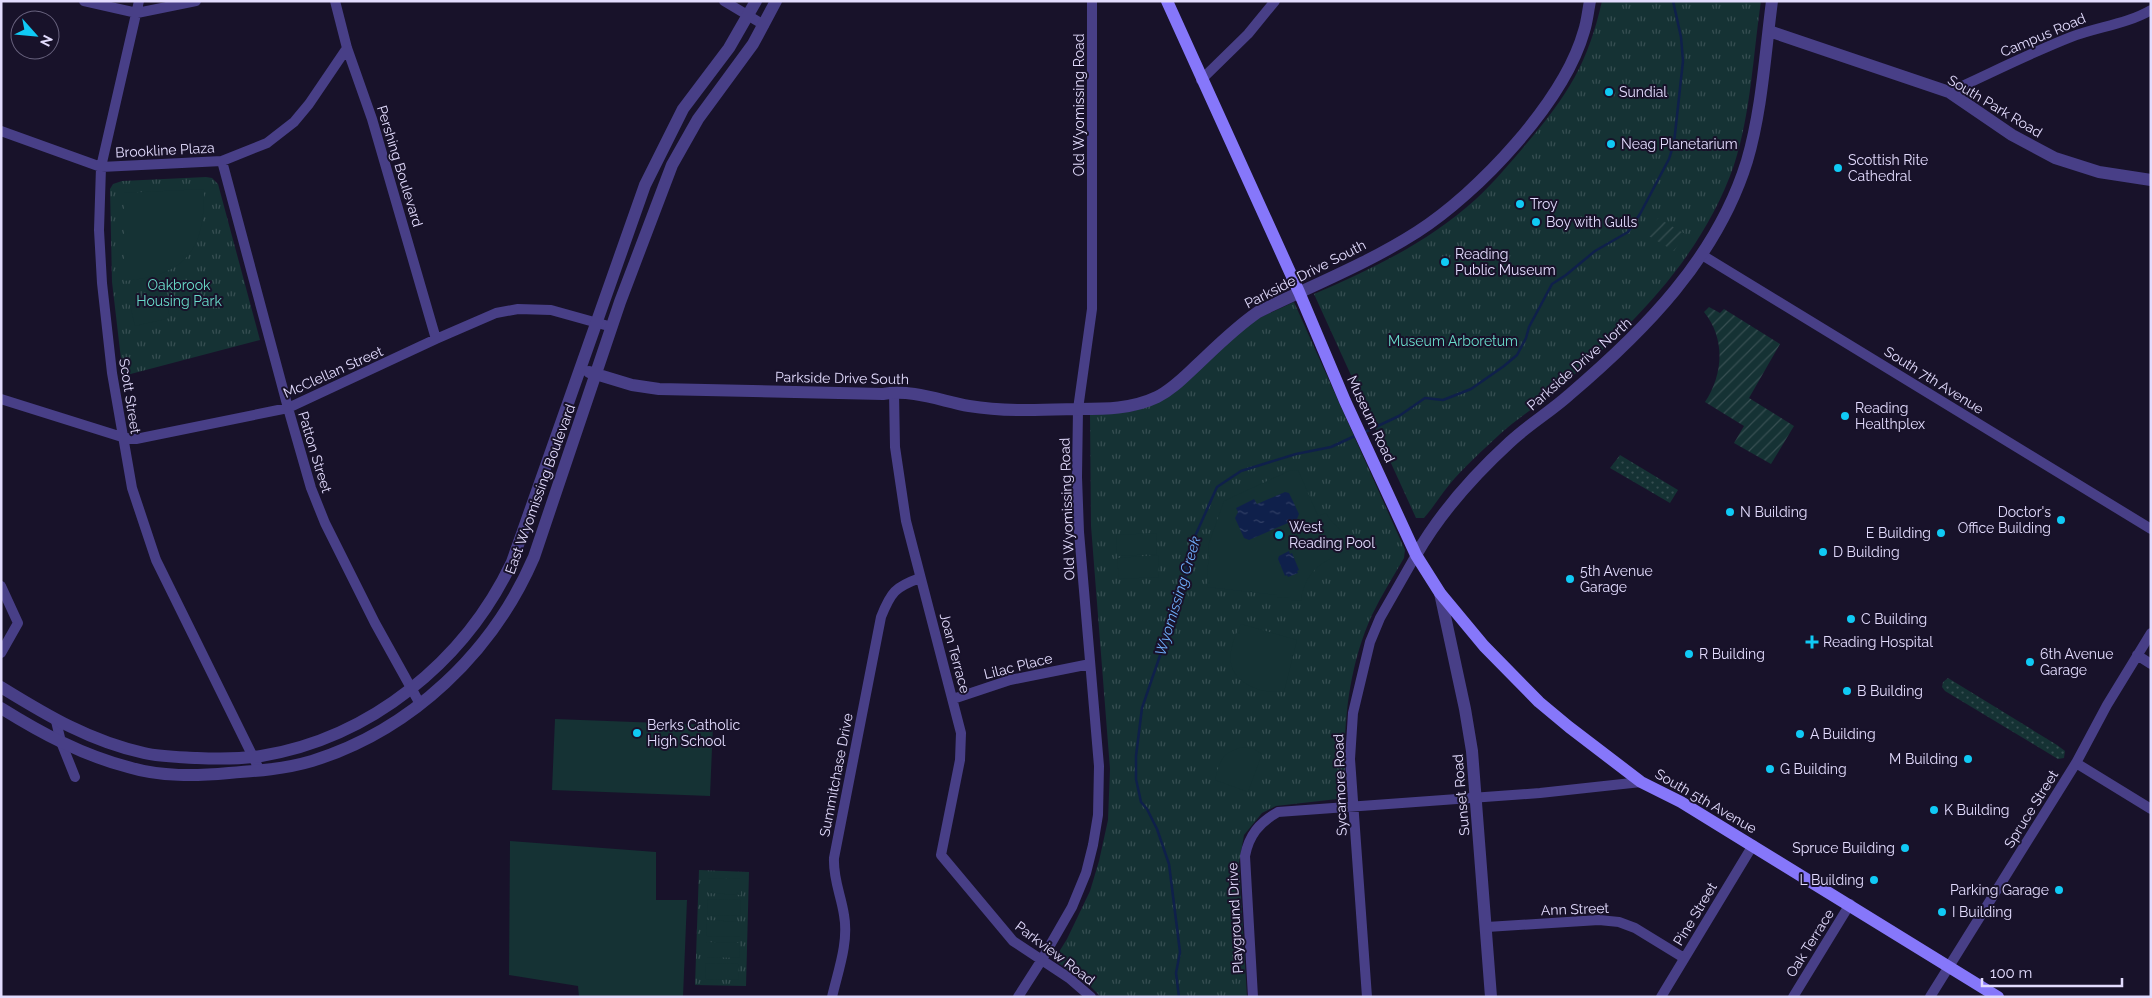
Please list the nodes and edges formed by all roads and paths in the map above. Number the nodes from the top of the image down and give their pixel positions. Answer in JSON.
{"nodes":[{"id":1,"x":84,"y":1,"type":"edge"},
{"id":2,"x":139,"y":1,"type":"edge"},
{"id":3,"x":196,"y":1,"type":"edge"},
{"id":4,"x":334,"y":1,"type":"edge"},
{"id":5,"x":724,"y":1,"type":"edge"},
{"id":6,"x":756,"y":1,"type":"edge"},
{"id":7,"x":776,"y":1,"type":"edge"},
{"id":8,"x":1092,"y":1,"type":"edge"},
{"id":9,"x":1167,"y":1,"type":"edge"},
{"id":10,"x":1275,"y":1,"type":"edge"},
{"id":11,"x":1590,"y":1,"type":"edge"},
{"id":12,"x":1772,"y":1,"type":"edge"},
{"id":13,"x":2151,"y":10,"type":"edge"},
{"id":14,"x":136,"y":13,"type":"junction"},
{"id":15,"x":749,"y":16,"type":"junction"},
{"id":16,"x":764,"y":25,"type":"junction"},
{"id":17,"x":1769,"y":31,"type":"junction"},
{"id":18,"x":347,"y":48,"type":"junction"},
{"id":19,"x":1202,"y":80,"type":"junction"},
{"id":20,"x":1949,"y":92,"type":"junction"},
{"id":21,"x":1,"y":132,"type":"edge"},
{"id":22,"x":222,"y":161,"type":"junction"},
{"id":23,"x":101,"y":167,"type":"junction"},
{"id":24,"x":2151,"y":180,"type":"edge"},
{"id":25,"x":1702,"y":255,"type":"junction"},
{"id":26,"x":1299,"y":292,"type":"junction"},
{"id":27,"x":597,"y":322,"type":"junction"},
{"id":28,"x":612,"y":326,"type":"junction"},
{"id":29,"x":436,"y":338,"type":"junction"},
{"id":30,"x":580,"y":370,"type":"junction"},
{"id":31,"x":596,"y":374,"type":"junction"},
{"id":32,"x":894,"y":392,"type":"junction"},
{"id":33,"x":1,"y":399,"type":"edge"},
{"id":34,"x":288,"y":408,"type":"junction"},
{"id":35,"x":1078,"y":409,"type":"junction"},
{"id":36,"x":122,"y":438,"type":"junction"},
{"id":37,"x":2151,"y":529,"type":"edge"},
{"id":38,"x":1416,"y":555,"type":"junction"},
{"id":39,"x":920,"y":578,"type":"junction"},
{"id":40,"x":1,"y":586,"type":"edge"},
{"id":41,"x":497,"y":591,"type":"junction"},
{"id":42,"x":1440,"y":593,"type":"junction"},
{"id":43,"x":513,"y":600,"type":"junction"},
{"id":44,"x":2151,"y":633,"type":"edge"},
{"id":45,"x":1,"y":653,"type":"edge"},
{"id":46,"x":2137,"y":655,"type":"junction"},
{"id":47,"x":1090,"y":664,"type":"junction"},
{"id":48,"x":2151,"y":664,"type":"edge"},
{"id":49,"x":1,"y":686,"type":"edge"},
{"id":50,"x":411,"y":689,"type":"junction"},
{"id":51,"x":953,"y":699,"type":"junction"},
{"id":52,"x":420,"y":704,"type":"junction"},
{"id":53,"x":1,"y":708,"type":"edge"},
{"id":54,"x":56,"y":721,"type":"junction"},
{"id":55,"x":61,"y":742,"type":"junction"},
{"id":56,"x":254,"y":757,"type":"junction"},
{"id":57,"x":2076,"y":764,"type":"junction"},
{"id":58,"x":260,"y":772,"type":"junction"},
{"id":59,"x":75,"y":776,"type":"dead end"},
{"id":60,"x":1641,"y":782,"type":"junction"},
{"id":61,"x":1476,"y":798,"type":"junction"},
{"id":62,"x":1353,"y":806,"type":"junction"},
{"id":63,"x":1297,"y":809,"type":"joint"},
{"id":64,"x":2151,"y":809,"type":"edge"},
{"id":65,"x":1753,"y":845,"type":"junction"},
{"id":66,"x":1850,"y":904,"type":"junction"},
{"id":67,"x":984,"y":907,"type":"joint"},
{"id":68,"x":1487,"y":927,"type":"junction"},
{"id":69,"x":1684,"y":958,"type":"junction"},
{"id":70,"x":1041,"y":961,"type":"junction"},
{"id":71,"x":1948,"y":965,"type":"junction"},
{"id":72,"x":832,"y":997,"type":"edge"},
{"id":73,"x":1018,"y":997,"type":"edge"},
{"id":74,"x":1091,"y":997,"type":"edge"},
{"id":75,"x":1253,"y":997,"type":"edge"},
{"id":76,"x":1367,"y":997,"type":"edge"},
{"id":77,"x":1491,"y":997,"type":"edge"},
{"id":78,"x":1661,"y":997,"type":"edge"},
{"id":79,"x":1793,"y":997,"type":"edge"},
{"id":80,"x":1930,"y":997,"type":"edge"},
{"id":81,"x":1998,"y":997,"type":"edge"}],
"edges":[{"from":1,"to":14,"type":"street"},
{"from":2,"to":14,"type":"street","name":"Scott Street"},
{"from":3,"to":14,"type":"street"},
{"from":4,"to":18,"type":"street","name":"Pershing Boulevard"},
{"from":5,"to":15,"type":"street"},
{"from":6,"to":15,"type":"street","name":"East Wyomissing Boulevard"},
{"from":7,"to":16,"type":"street","name":"East Wyomissing Boulevard"},
{"from":8,"to":35,"type":"street","name":"Old Wyomissing Road"},
{"from":9,"to":19,"type":"main road","name":"Museum Road"},
{"from":10,"to":19,"type":"street"},
{"from":11,"to":26,"type":"street","name":"Parkside Drive South"},
{"from":12,"to":17,"type":"street","name":"Parkside Drive North"},
{"from":13,"to":20,"type":"street","name":"Campus Road"},
{"from":14,"to":23,"type":"street","name":"Scott Street"},
{"from":15,"to":16,"type":"street"},
{"from":15,"to":27,"type":"street","name":"East Wyomissing Boulevard"},
{"from":16,"to":28,"type":"street","name":"East Wyomissing Boulevard"},
{"from":17,"to":20,"type":"street","name":"South Park Road"},
{"from":17,"to":25,"type":"street","name":"Parkside Drive North"},
{"from":18,"to":22,"type":"street","name":"Brookline Plaza"},
{"from":18,"to":29,"type":"street","name":"Pershing Boulevard"},
{"from":19,"to":26,"type":"main road","name":"Museum Road"},
{"from":20,"to":24,"type":"street","name":"South Park Road"},
{"from":21,"to":23,"type":"street","name":"Brookline Plaza"},
{"from":22,"to":23,"type":"street","name":"Brookline Plaza"},
{"from":22,"to":34,"type":"street","name":"Patton Street"},
{"from":23,"to":36,"type":"street","name":"Scott Street"},
{"from":25,"to":37,"type":"street","name":"South 7th Avenue"},
{"from":25,"to":38,"type":"street","name":"Parkside Drive North"},
{"from":26,"to":35,"type":"street","name":"Parkside Drive South"},
{"from":26,"to":38,"type":"main road","name":"Museum Road"},
{"from":27,"to":28,"type":"street","name":"McClellan Street"},
{"from":27,"to":29,"type":"street","name":"McClellan Street"},
{"from":27,"to":30,"type":"street","name":"East Wyomissing Boulevard"},
{"from":28,"to":31,"type":"street","name":"East Wyomissing Boulevard"},
{"from":29,"to":34,"type":"street","name":"McClellan Street"},
{"from":30,"to":31,"type":"street","name":"Parkside Drive South"},
{"from":30,"to":41,"type":"street","name":"East Wyomissing Boulevard"},
{"from":31,"to":32,"type":"street","name":"Parkside Drive South"},
{"from":31,"to":43,"type":"street","name":"East Wyomissing Boulevard"},
{"from":32,"to":35,"type":"street","name":"Parkside Drive South"},
{"from":32,"to":39,"type":"street","name":"Joan Terrace"},
{"from":33,"to":36,"type":"street","name":"McClellan Street"},
{"from":34,"to":36,"type":"street","name":"McClellan Street"},
{"from":34,"to":50,"type":"street","name":"Patton Street"},
{"from":35,"to":47,"type":"street","name":"Old Wyomissing Road"},
{"from":36,"to":56,"type":"street","name":"Scott Street"},
{"from":38,"to":42,"type":"main road","name":"Museum Road"},
{"from":38,"to":62,"type":"street","name":"Sycamore Road"},
{"from":39,"to":51,"type":"street","name":"Joan Terrace"},
{"from":39,"to":72,"type":"street","name":"Summitchase Drive"},
{"from":40,"to":45,"type":"street"},
{"from":41,"to":43,"type":"street"},
{"from":41,"to":50,"type":"street","name":"East Wyomissing Boulevard"},
{"from":42,"to":60,"type":"main road","name":"Museum Road"},
{"from":42,"to":61,"type":"street","name":"Sunset Road"},
{"from":43,"to":52,"type":"street","name":"East Wyomissing Boulevard"},
{"from":44,"to":46,"type":"street","name":"Spruce Street"},
{"from":46,"to":48,"type":"street"},
{"from":46,"to":57,"type":"street","name":"Spruce Street"},
{"from":47,"to":51,"type":"street","name":"Lilac Place"},
{"from":47,"to":70,"type":"street","name":"Old Wyomissing Road"},
{"from":49,"to":54,"type":"street","name":"East Wyomissing Boulevard"},
{"from":50,"to":52,"type":"street","name":"Patton Street"},
{"from":50,"to":56,"type":"street","name":"East Wyomissing Boulevard"},
{"from":51,"to":67,"type":"street","name":"Joan Terrace"},
{"from":52,"to":58,"type":"street","name":"East Wyomissing Boulevard"},
{"from":53,"to":55,"type":"street","name":"East Wyomissing Boulevard"},
{"from":54,"to":55,"type":"street"},
{"from":54,"to":56,"type":"street","name":"East Wyomissing Boulevard"},
{"from":55,"to":58,"type":"street","name":"East Wyomissing Boulevard"},
{"from":55,"to":59,"type":"street"},
{"from":56,"to":58,"type":"street","name":"Scott Street"},
{"from":57,"to":64,"type":"street"},
{"from":57,"to":71,"type":"street","name":"Spruce Street"},
{"from":60,"to":61,"type":"street","name":"South 5th Avenue"},
{"from":60,"to":65,"type":"main road","name":"South 5th Avenue"},
{"from":61,"to":62,"type":"street","name":"South 5th Avenue"},
{"from":61,"to":68,"type":"street","name":"Sunset Road"},
{"from":62,"to":63,"type":"street","name":"South 5th Avenue"},
{"from":62,"to":76,"type":"street","name":"Sycamore Road"},
{"from":63,"to":75,"type":"street","name":"Playground Drive"},
{"from":65,"to":66,"type":"main road","name":"South 5th Avenue"},
{"from":65,"to":69,"type":"street","name":"Pine Street"},
{"from":66,"to":71,"type":"main road","name":"South 5th Avenue"},
{"from":66,"to":79,"type":"street","name":"Oak Terrace"},
{"from":67,"to":70,"type":"street","name":"Parkview Road"},
{"from":68,"to":69,"type":"street","name":"Ann Street"},
{"from":68,"to":77,"type":"street","name":"Sunset Road"},
{"from":69,"to":78,"type":"street","name":"Pine Street"},
{"from":70,"to":73,"type":"street","name":"Old Wyomissing Road"},
{"from":70,"to":74,"type":"street","name":"Parkview Road"},
{"from":71,"to":80,"type":"street","name":"Spruce Street"},
{"from":71,"to":81,"type":"main road","name":"South 5th Avenue"}]}
